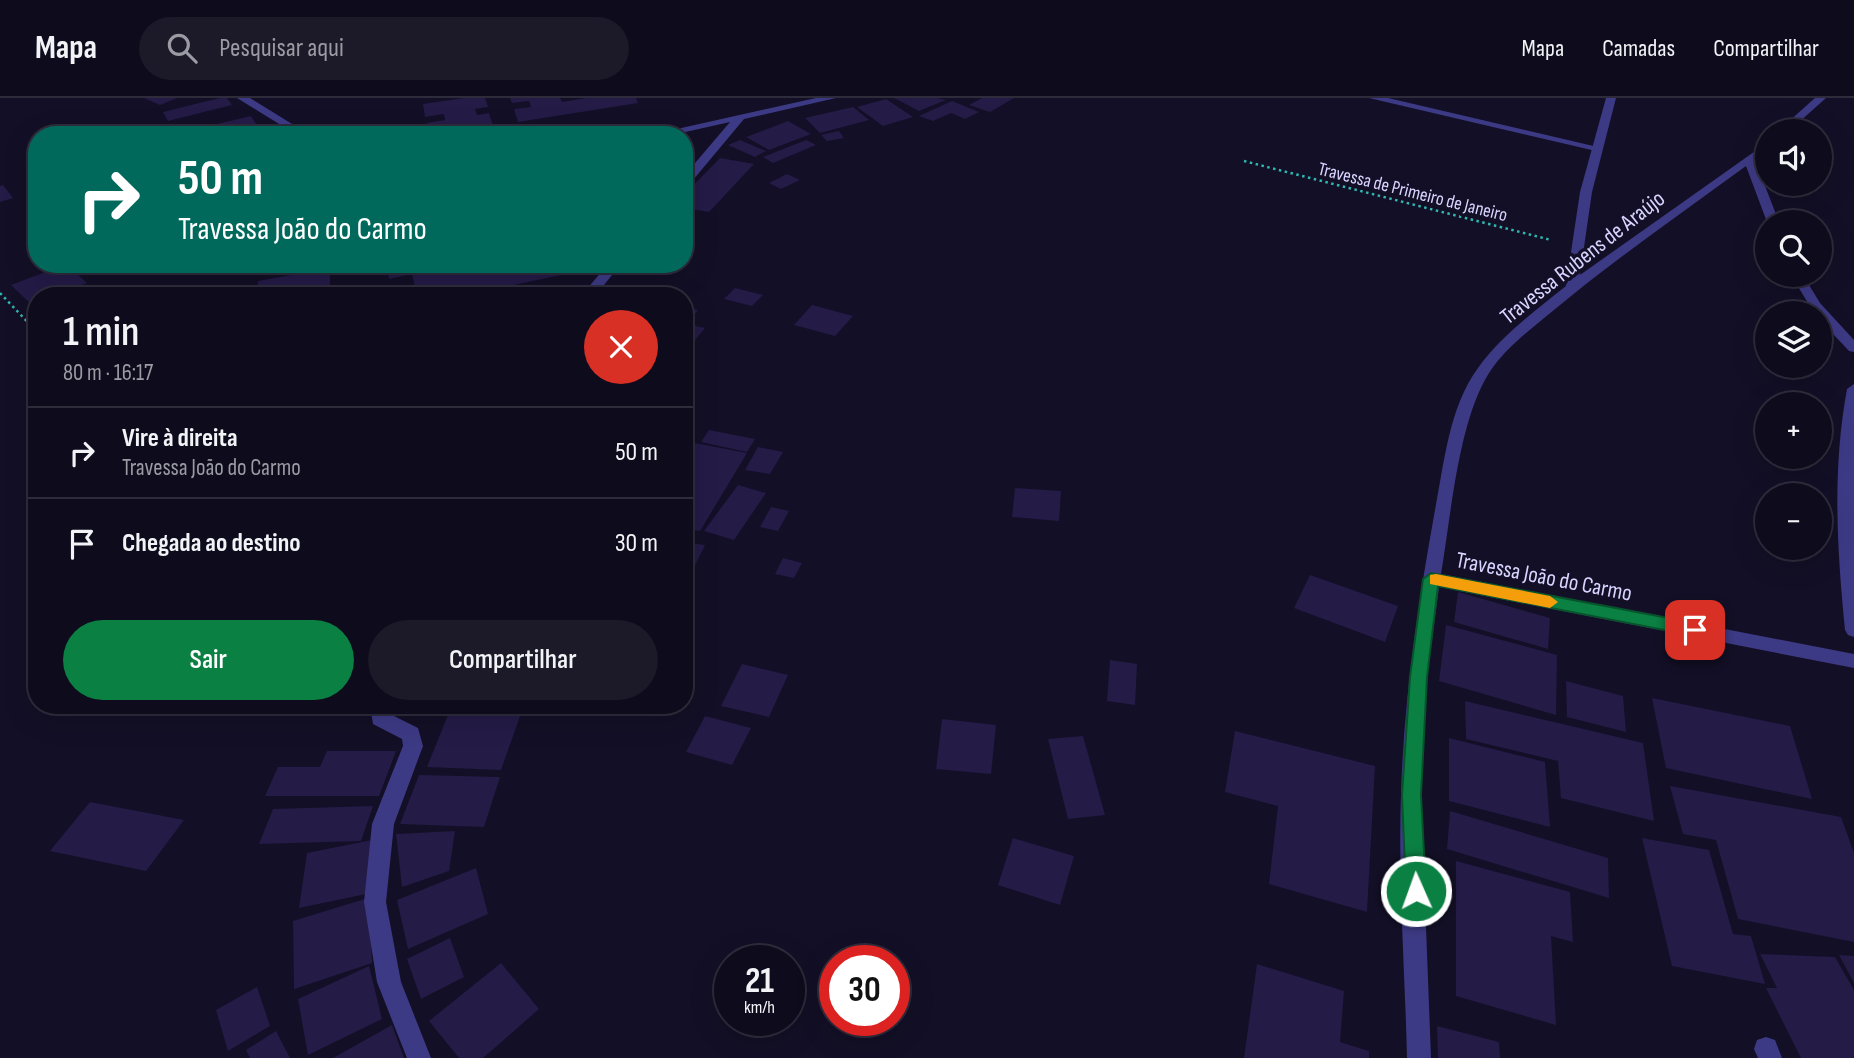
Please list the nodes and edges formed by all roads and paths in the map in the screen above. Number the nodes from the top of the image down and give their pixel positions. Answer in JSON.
{"nodes":[{"id":1,"x":242,"y":98,"type":"edge"},
{"id":2,"x":831,"y":98,"type":"edge"},
{"id":3,"x":1374,"y":98,"type":"edge"},
{"id":4,"x":1611,"y":98,"type":"edge"},
{"id":5,"x":1821,"y":98,"type":"edge"},
{"id":6,"x":740,"y":118,"type":"junction"},
{"id":7,"x":1797,"y":119,"type":"edge"},
{"id":8,"x":290,"y":126,"type":"edge"},
{"id":9,"x":693,"y":127,"type":"edge"},
{"id":10,"x":1596,"y":148,"type":"junction"},
{"id":11,"x":1755,"y":157,"type":"edge"},
{"id":12,"x":1244,"y":161,"type":"dead end"},
{"id":13,"x":1750,"y":161,"type":"junction"},
{"id":14,"x":693,"y":173,"type":"edge"},
{"id":15,"x":1768,"y":210,"type":"edge"},
{"id":16,"x":1575,"y":246,"type":"junction"},
{"id":17,"x":608,"y":273,"type":"edge"},
{"id":18,"x":596,"y":287,"type":"edge"},
{"id":19,"x":1804,"y":287,"type":"edge"},
{"id":20,"x":1573,"y":288,"type":"junction"},
{"id":21,"x":0,"y":293,"type":"edge"},
{"id":22,"x":28,"y":323,"type":"edge"},
{"id":23,"x":1854,"y":348,"type":"edge"},
{"id":24,"x":1854,"y":389,"type":"edge"},
{"id":25,"x":1431,"y":579,"type":"junction"},
{"id":26,"x":1854,"y":630,"type":"edge"},
{"id":27,"x":1854,"y":661,"type":"edge"},
{"id":28,"x":380,"y":714,"type":"edge"},
{"id":29,"x":419,"y":1058,"type":"edge"},
{"id":30,"x":1419,"y":1058,"type":"edge"}],
"edges":[{"from":1,"to":8,"type":"street"},
{"from":2,"to":6,"type":"street"},
{"from":3,"to":10,"type":"street"},
{"from":4,"to":10,"type":"street"},
{"from":5,"to":7,"type":"street"},
{"from":6,"to":9,"type":"street"},
{"from":6,"to":14,"type":"street"},
{"from":10,"to":16,"type":"street"},
{"from":11,"to":13,"type":"street","name":"Travessa Rubens de Araújo"},
{"from":12,"to":16,"type":"path","name":"Travessa de Primeiro de Janeiro"},
{"from":13,"to":15,"type":"street"},
{"from":13,"to":20,"type":"street","name":"Travessa Rubens de Araújo"},
{"from":16,"to":20,"type":"street"},
{"from":17,"to":18,"type":"street"},
{"from":19,"to":23,"type":"street"},
{"from":20,"to":25,"type":"street","name":"Travessa Rubens de Araújo"},
{"from":21,"to":22,"type":"path"},
{"from":24,"to":26,"type":"street"},
{"from":25,"to":27,"type":"street","name":"Travessa João do Carmo"},
{"from":25,"to":30,"type":"street","name":"Travessa Rubens de Araújo"},
{"from":28,"to":29,"type":"street"}]}
